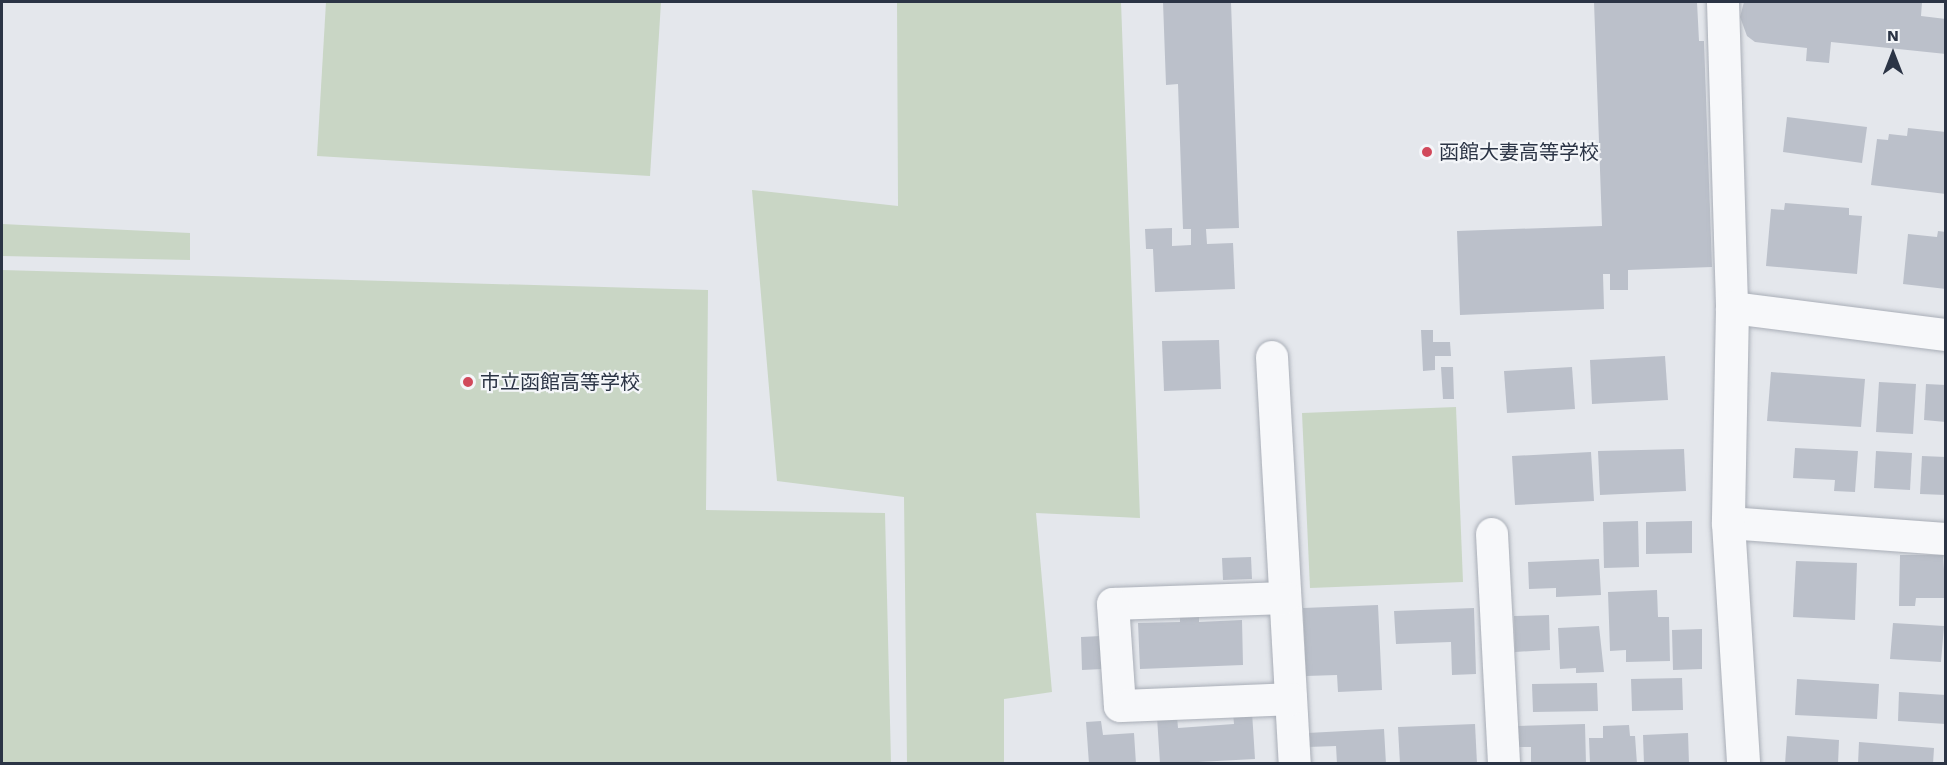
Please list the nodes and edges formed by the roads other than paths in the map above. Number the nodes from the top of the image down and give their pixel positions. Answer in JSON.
{"nodes":[{"id":1,"x":1723,"y":2,"type":"edge"},
{"id":2,"x":1732,"y":308,"type":"junction"},
{"id":3,"x":1946,"y":335,"type":"edge"},
{"id":4,"x":1272,"y":357,"type":"dead end"},
{"id":5,"x":1728,"y":523,"type":"junction"},
{"id":6,"x":1492,"y":534,"type":"dead end"},
{"id":7,"x":1946,"y":539,"type":"edge"},
{"id":8,"x":1285,"y":598,"type":"junction"},
{"id":9,"x":1291,"y":699,"type":"junction"},
{"id":10,"x":1294,"y":764,"type":"edge"},
{"id":11,"x":1504,"y":764,"type":"edge"},
{"id":12,"x":1743,"y":764,"type":"edge"}],
"edges":[{"from":1,"to":2,"type":"street"},
{"from":2,"to":3,"type":"street"},
{"from":2,"to":5,"type":"street"},
{"from":4,"to":8,"type":"street"},
{"from":5,"to":7,"type":"street"},
{"from":5,"to":12,"type":"street"},
{"from":6,"to":11,"type":"street"},
{"from":8,"to":9,"type":"street"},
{"from":8,"to":9,"type":"street"},
{"from":9,"to":10,"type":"street"}]}
